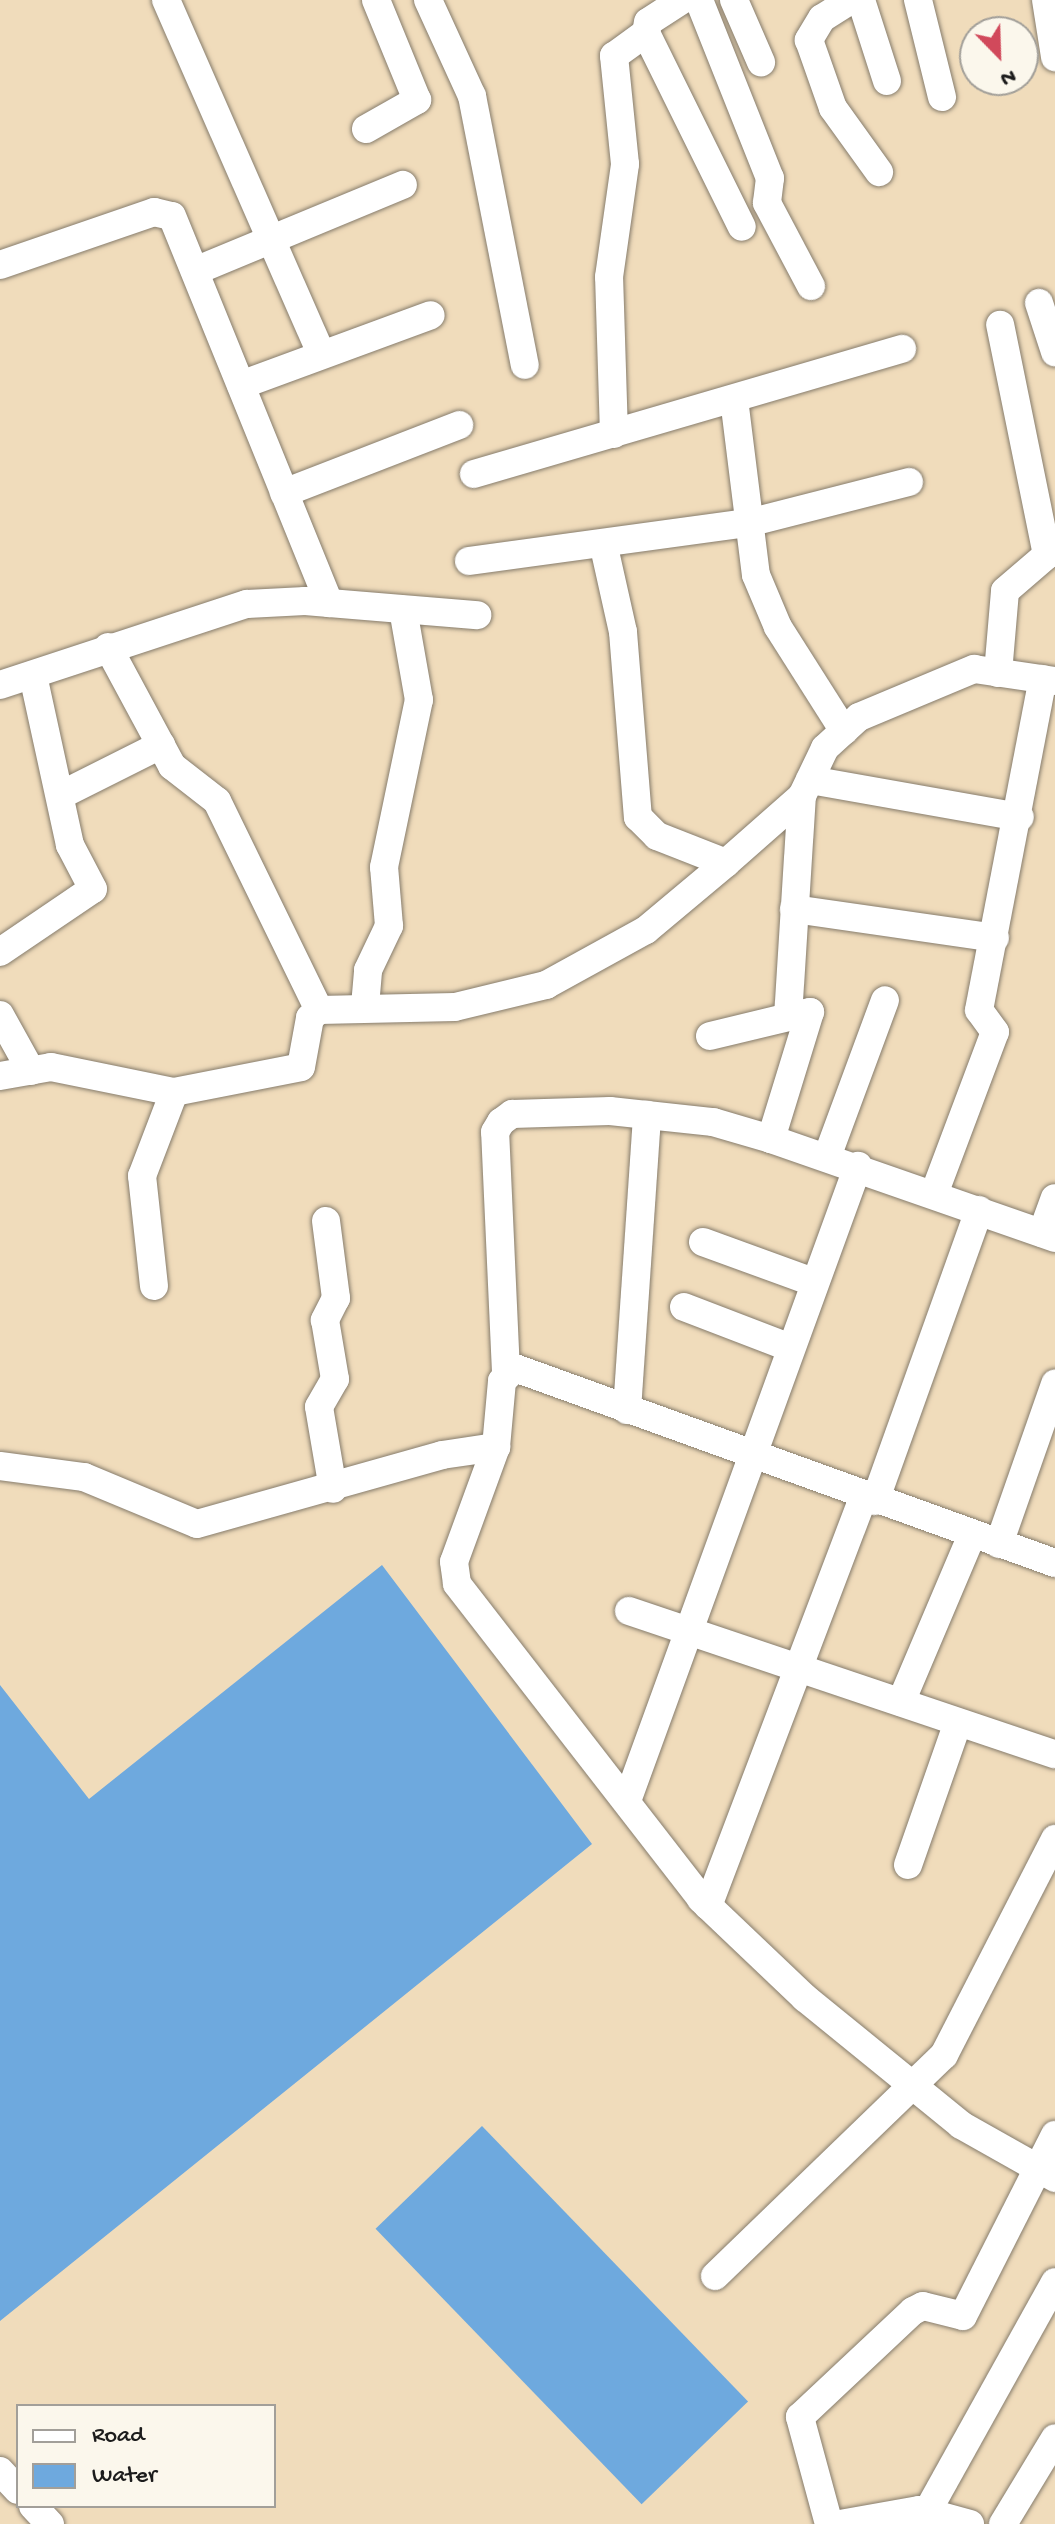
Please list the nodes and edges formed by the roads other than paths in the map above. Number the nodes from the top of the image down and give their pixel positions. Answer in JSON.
{"nodes":[{"id":1,"x":166,"y":0,"type":"edge"},
{"id":2,"x":376,"y":0,"type":"edge"},
{"id":3,"x":428,"y":0,"type":"edge"},
{"id":4,"x":682,"y":0,"type":"edge"},
{"id":5,"x":699,"y":0,"type":"edge"},
{"id":6,"x":734,"y":0,"type":"edge"},
{"id":7,"x":851,"y":0,"type":"edge"},
{"id":8,"x":861,"y":0,"type":"edge"},
{"id":9,"x":918,"y":0,"type":"edge"},
{"id":10,"x":1046,"y":0,"type":"edge"},
{"id":11,"x":646,"y":33,"type":"junction"},
{"id":12,"x":1055,"y":57,"type":"edge"},
{"id":13,"x":761,"y":62,"type":"dead end"},
{"id":14,"x":887,"y":81,"type":"dead end"},
{"id":15,"x":942,"y":97,"type":"dead end"},
{"id":16,"x":366,"y":129,"type":"dead end"},
{"id":17,"x":879,"y":172,"type":"dead end"},
{"id":18,"x":403,"y":185,"type":"dead end"},
{"id":19,"x":742,"y":227,"type":"dead end"},
{"id":20,"x":273,"y":238,"type":"junction"},
{"id":21,"x":0,"y":265,"type":"edge"},
{"id":22,"x":195,"y":271,"type":"junction"},
{"id":23,"x":811,"y":286,"type":"dead end"},
{"id":24,"x":1039,"y":303,"type":"dead end"},
{"id":25,"x":431,"y":315,"type":"dead end"},
{"id":26,"x":1000,"y":325,"type":"dead end"},
{"id":27,"x":902,"y":349,"type":"dead end"},
{"id":28,"x":1055,"y":352,"type":"edge"},
{"id":29,"x":321,"y":353,"type":"junction"},
{"id":30,"x":525,"y":365,"type":"dead end"},
{"id":31,"x":241,"y":385,"type":"junction"},
{"id":32,"x":734,"y":399,"type":"junction"},
{"id":33,"x":459,"y":425,"type":"dead end"},
{"id":34,"x":614,"y":434,"type":"junction"},
{"id":35,"x":474,"y":474,"type":"dead end"},
{"id":36,"x":909,"y":482,"type":"dead end"},
{"id":37,"x":284,"y":493,"type":"junction"},
{"id":38,"x":752,"y":522,"type":"junction"},
{"id":39,"x":604,"y":547,"type":"junction"},
{"id":40,"x":469,"y":561,"type":"dead end"},
{"id":41,"x":329,"y":603,"type":"junction"},
{"id":42,"x":403,"y":609,"type":"junction"},
{"id":43,"x":477,"y":615,"type":"dead end"},
{"id":44,"x":108,"y":647,"type":"junction"},
{"id":45,"x":998,"y":673,"type":"junction"},
{"id":46,"x":33,"y":675,"type":"junction"},
{"id":47,"x":1049,"y":680,"type":"edge"},
{"id":48,"x":0,"y":685,"type":"edge"},
{"id":49,"x":844,"y":731,"type":"junction"},
{"id":50,"x":161,"y":745,"type":"junction"},
{"id":51,"x":806,"y":788,"type":"junction"},
{"id":52,"x":61,"y":795,"type":"junction"},
{"id":53,"x":1020,"y":817,"type":"junction"},
{"id":54,"x":726,"y":863,"type":"junction"},
{"id":55,"x":794,"y":909,"type":"junction"},
{"id":56,"x":995,"y":938,"type":"junction"},
{"id":57,"x":0,"y":952,"type":"edge"},
{"id":58,"x":885,"y":1000,"type":"dead end"},
{"id":59,"x":365,"y":1006,"type":"junction"},
{"id":60,"x":319,"y":1010,"type":"junction"},
{"id":61,"x":0,"y":1015,"type":"edge"},
{"id":62,"x":788,"y":1017,"type":"junction"},
{"id":63,"x":710,"y":1036,"type":"dead end"},
{"id":64,"x":31,"y":1071,"type":"junction"},
{"id":65,"x":0,"y":1076,"type":"edge"},
{"id":66,"x":174,"y":1092,"type":"junction"},
{"id":67,"x":647,"y":1115,"type":"junction"},
{"id":68,"x":771,"y":1139,"type":"junction"},
{"id":69,"x":827,"y":1157,"type":"junction"},
{"id":70,"x":858,"y":1166,"type":"junction"},
{"id":71,"x":934,"y":1194,"type":"junction"},
{"id":72,"x":1055,"y":1198,"type":"edge"},
{"id":73,"x":979,"y":1210,"type":"junction"},
{"id":74,"x":326,"y":1221,"type":"dead end"},
{"id":75,"x":1048,"y":1236,"type":"edge"},
{"id":76,"x":703,"y":1242,"type":"dead end"},
{"id":77,"x":813,"y":1282,"type":"junction"},
{"id":78,"x":154,"y":1286,"type":"dead end"},
{"id":79,"x":684,"y":1307,"type":"dead end"},
{"id":80,"x":788,"y":1347,"type":"junction"},
{"id":81,"x":506,"y":1372,"type":"junction"},
{"id":82,"x":1055,"y":1384,"type":"edge"},
{"id":83,"x":627,"y":1410,"type":"junction"},
{"id":84,"x":496,"y":1447,"type":"junction"},
{"id":85,"x":752,"y":1458,"type":"junction"},
{"id":86,"x":0,"y":1466,"type":"edge"},
{"id":87,"x":333,"y":1489,"type":"junction"},
{"id":88,"x":869,"y":1499,"type":"junction"},
{"id":89,"x":972,"y":1535,"type":"junction"},
{"id":90,"x":999,"y":1544,"type":"junction"},
{"id":91,"x":1054,"y":1558,"type":"edge"},
{"id":92,"x":629,"y":1611,"type":"dead end"},
{"id":93,"x":692,"y":1632,"type":"junction"},
{"id":94,"x":800,"y":1668,"type":"junction"},
{"id":95,"x":901,"y":1702,"type":"junction"},
{"id":96,"x":958,"y":1722,"type":"junction"},
{"id":97,"x":1055,"y":1754,"type":"edge"},
{"id":98,"x":627,"y":1801,"type":"junction"},
{"id":99,"x":1055,"y":1839,"type":"edge"},
{"id":100,"x":908,"y":1865,"type":"dead end"},
{"id":101,"x":708,"y":1906,"type":"junction"},
{"id":102,"x":911,"y":2085,"type":"junction"},
{"id":103,"x":1055,"y":2135,"type":"edge"},
{"id":104,"x":1046,"y":2174,"type":"edge"},
{"id":105,"x":715,"y":2276,"type":"dead end"},
{"id":106,"x":1055,"y":2282,"type":"edge"},
{"id":107,"x":1055,"y":2438,"type":"edge"},
{"id":108,"x":0,"y":2471,"type":"edge"},
{"id":109,"x":16,"y":2488,"type":"edge"},
{"id":110,"x":35,"y":2508,"type":"edge"},
{"id":111,"x":927,"y":2512,"type":"junction"},
{"id":112,"x":50,"y":2524,"type":"edge"},
{"id":113,"x":829,"y":2524,"type":"edge"},
{"id":114,"x":840,"y":2524,"type":"edge"},
{"id":115,"x":970,"y":2524,"type":"edge"},
{"id":116,"x":1003,"y":2524,"type":"edge"}],
"edges":[{"from":1,"to":20,"type":"street"},
{"from":2,"to":16,"type":"street"},
{"from":3,"to":30,"type":"street"},
{"from":4,"to":11,"type":"street"},
{"from":5,"to":23,"type":"street"},
{"from":6,"to":13,"type":"street"},
{"from":7,"to":17,"type":"street"},
{"from":8,"to":14,"type":"street"},
{"from":9,"to":15,"type":"street"},
{"from":10,"to":12,"type":"street"},
{"from":11,"to":19,"type":"street"},
{"from":11,"to":34,"type":"street"},
{"from":18,"to":20,"type":"street"},
{"from":20,"to":22,"type":"street"},
{"from":20,"to":29,"type":"street"},
{"from":21,"to":22,"type":"street"},
{"from":22,"to":31,"type":"street"},
{"from":24,"to":28,"type":"street"},
{"from":25,"to":29,"type":"street"},
{"from":26,"to":45,"type":"street"},
{"from":27,"to":32,"type":"street"},
{"from":29,"to":31,"type":"street"},
{"from":31,"to":37,"type":"street"},
{"from":32,"to":34,"type":"street"},
{"from":32,"to":38,"type":"street"},
{"from":33,"to":37,"type":"street"},
{"from":34,"to":35,"type":"street"},
{"from":36,"to":38,"type":"street"},
{"from":37,"to":41,"type":"street"},
{"from":38,"to":39,"type":"street"},
{"from":38,"to":49,"type":"street"},
{"from":39,"to":40,"type":"street"},
{"from":39,"to":54,"type":"street"},
{"from":41,"to":42,"type":"street"},
{"from":41,"to":44,"type":"street"},
{"from":42,"to":43,"type":"street"},
{"from":42,"to":59,"type":"street"},
{"from":44,"to":46,"type":"street"},
{"from":44,"to":50,"type":"street"},
{"from":45,"to":47,"type":"street"},
{"from":45,"to":49,"type":"street"},
{"from":46,"to":48,"type":"street"},
{"from":46,"to":52,"type":"street"},
{"from":47,"to":53,"type":"street"},
{"from":49,"to":51,"type":"street"},
{"from":50,"to":52,"type":"street"},
{"from":50,"to":60,"type":"street"},
{"from":51,"to":53,"type":"street"},
{"from":51,"to":54,"type":"street"},
{"from":51,"to":55,"type":"street"},
{"from":52,"to":57,"type":"street"},
{"from":53,"to":56,"type":"street"},
{"from":54,"to":59,"type":"street"},
{"from":55,"to":56,"type":"street"},
{"from":55,"to":62,"type":"street"},
{"from":56,"to":71,"type":"street"},
{"from":58,"to":69,"type":"street"},
{"from":59,"to":60,"type":"street"},
{"from":60,"to":66,"type":"street"},
{"from":61,"to":64,"type":"street"},
{"from":62,"to":63,"type":"street"},
{"from":62,"to":68,"type":"street"},
{"from":64,"to":65,"type":"street"},
{"from":64,"to":66,"type":"street"},
{"from":66,"to":78,"type":"street"},
{"from":67,"to":68,"type":"street"},
{"from":67,"to":81,"type":"street"},
{"from":67,"to":83,"type":"street"},
{"from":68,"to":69,"type":"street"},
{"from":69,"to":70,"type":"street"},
{"from":70,"to":71,"type":"street"},
{"from":70,"to":77,"type":"street"},
{"from":71,"to":73,"type":"street"},
{"from":72,"to":75,"type":"street"},
{"from":73,"to":75,"type":"street"},
{"from":73,"to":88,"type":"street"},
{"from":74,"to":87,"type":"street"},
{"from":76,"to":77,"type":"street"},
{"from":77,"to":80,"type":"street"},
{"from":79,"to":80,"type":"street"},
{"from":80,"to":85,"type":"street"},
{"from":81,"to":83,"type":"street"},
{"from":81,"to":84,"type":"street"},
{"from":82,"to":90,"type":"street"},
{"from":83,"to":85,"type":"street"},
{"from":84,"to":87,"type":"street"},
{"from":84,"to":98,"type":"street"},
{"from":85,"to":88,"type":"street"},
{"from":85,"to":93,"type":"street"},
{"from":86,"to":87,"type":"street"},
{"from":88,"to":89,"type":"street"},
{"from":88,"to":94,"type":"street"},
{"from":89,"to":90,"type":"street"},
{"from":89,"to":95,"type":"street"},
{"from":90,"to":91,"type":"street"},
{"from":92,"to":93,"type":"street"},
{"from":93,"to":94,"type":"street"},
{"from":93,"to":98,"type":"street"},
{"from":94,"to":95,"type":"street"},
{"from":94,"to":101,"type":"street"},
{"from":95,"to":96,"type":"street"},
{"from":96,"to":97,"type":"street"},
{"from":96,"to":100,"type":"street"},
{"from":98,"to":101,"type":"street"},
{"from":99,"to":102,"type":"street"},
{"from":101,"to":102,"type":"street"},
{"from":102,"to":104,"type":"street"},
{"from":102,"to":105,"type":"street"},
{"from":103,"to":104,"type":"street"},
{"from":104,"to":113,"type":"street"},
{"from":106,"to":111,"type":"street"},
{"from":107,"to":116,"type":"street"},
{"from":108,"to":109,"type":"street"},
{"from":110,"to":112,"type":"street"},
{"from":111,"to":114,"type":"street"},
{"from":111,"to":115,"type":"street"}]}
